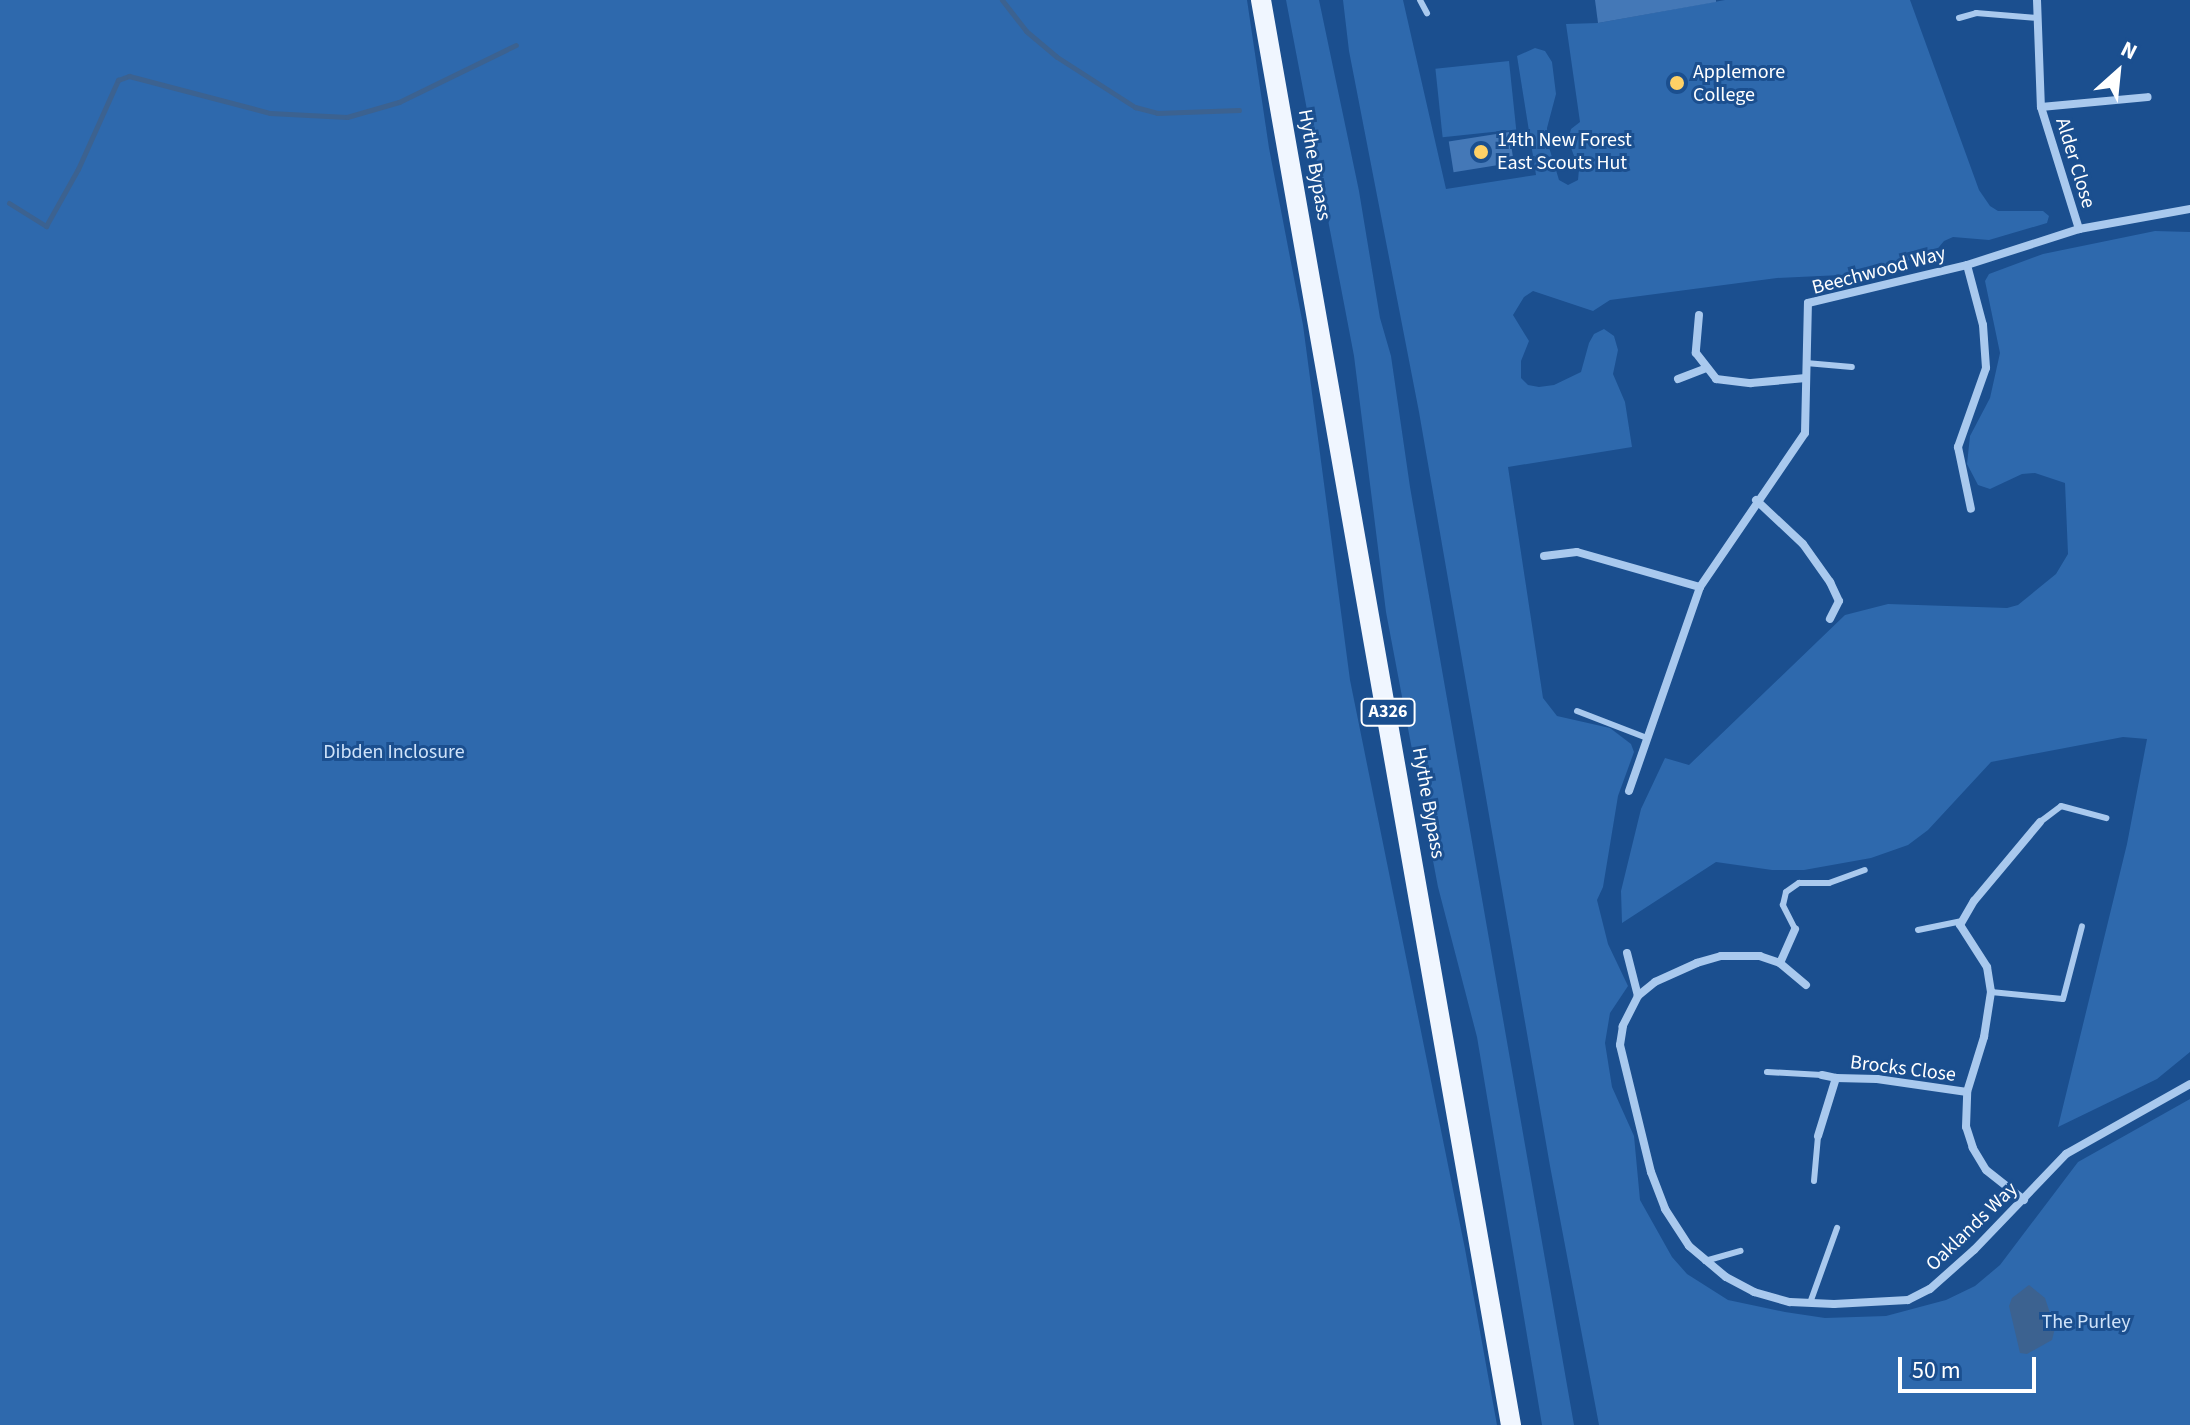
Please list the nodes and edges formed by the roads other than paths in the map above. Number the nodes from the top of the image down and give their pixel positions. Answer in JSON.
{"nodes":[{"id":1,"x":1261,"y":0,"type":"edge"},
{"id":2,"x":1420,"y":0,"type":"edge"},
{"id":3,"x":2037,"y":0,"type":"edge"},
{"id":4,"x":1427,"y":13,"type":"dead end"},
{"id":5,"x":1959,"y":18,"type":"dead end"},
{"id":6,"x":2038,"y":18,"type":"junction"},
{"id":7,"x":2148,"y":97,"type":"dead end"},
{"id":8,"x":2041,"y":107,"type":"junction"},
{"id":9,"x":2190,"y":209,"type":"edge"},
{"id":10,"x":2079,"y":229,"type":"junction"},
{"id":11,"x":1967,"y":265,"type":"junction"},
{"id":12,"x":1699,"y":315,"type":"dead end"},
{"id":13,"x":1806,"y":363,"type":"junction"},
{"id":14,"x":1852,"y":367,"type":"dead end"},
{"id":15,"x":1707,"y":368,"type":"junction"},
{"id":16,"x":1806,"y":378,"type":"junction"},
{"id":17,"x":1678,"y":379,"type":"dead end"},
{"id":18,"x":1756,"y":500,"type":"junction"},
{"id":19,"x":1971,"y":509,"type":"dead end"},
{"id":20,"x":1544,"y":556,"type":"dead end"},
{"id":21,"x":1700,"y":587,"type":"junction"},
{"id":22,"x":1830,"y":619,"type":"dead end"},
{"id":23,"x":1577,"y":711,"type":"dead end"},
{"id":24,"x":1647,"y":738,"type":"junction"},
{"id":25,"x":1629,"y":791,"type":"dead end"},
{"id":26,"x":2106,"y":818,"type":"dead end"},
{"id":27,"x":2040,"y":822,"type":"joint"},
{"id":28,"x":1865,"y":870,"type":"dead end"},
{"id":29,"x":1962,"y":921,"type":"junction"},
{"id":30,"x":2082,"y":926,"type":"dead end"},
{"id":31,"x":1795,"y":929,"type":"joint"},
{"id":32,"x":1918,"y":930,"type":"dead end"},
{"id":33,"x":1627,"y":953,"type":"dead end"},
{"id":34,"x":1780,"y":963,"type":"junction"},
{"id":35,"x":1806,"y":985,"type":"dead end"},
{"id":36,"x":1991,"y":992,"type":"junction"},
{"id":37,"x":1638,"y":996,"type":"junction"},
{"id":38,"x":1767,"y":1072,"type":"dead end"},
{"id":39,"x":1822,"y":1075,"type":"joint"},
{"id":40,"x":1836,"y":1078,"type":"junction"},
{"id":41,"x":2190,"y":1084,"type":"edge"},
{"id":42,"x":1967,"y":1092,"type":"junction"},
{"id":43,"x":1818,"y":1136,"type":"joint"},
{"id":44,"x":1814,"y":1181,"type":"dead end"},
{"id":45,"x":2024,"y":1200,"type":"junction"},
{"id":46,"x":1837,"y":1228,"type":"dead end"},
{"id":47,"x":1741,"y":1251,"type":"dead end"},
{"id":48,"x":1705,"y":1261,"type":"junction"},
{"id":49,"x":1810,"y":1303,"type":"junction"},
{"id":50,"x":1511,"y":1425,"type":"edge"}],
"edges":[{"from":1,"to":50,"type":"main road","name":"Hythe Bypass","number":"A326"},
{"from":2,"to":4,"type":"lane"},
{"from":3,"to":6,"type":"street","name":"Alder Close"},
{"from":5,"to":6,"type":"lane"},
{"from":6,"to":8,"type":"street","name":"Alder Close"},
{"from":7,"to":8,"type":"street","name":"Alder Close"},
{"from":8,"to":10,"type":"street","name":"Alder Close"},
{"from":9,"to":10,"type":"street","name":"Beechwood Way"},
{"from":10,"to":11,"type":"street","name":"Beechwood Way"},
{"from":11,"to":13,"type":"street","name":"Beechwood Way"},
{"from":11,"to":19,"type":"street"},
{"from":12,"to":15,"type":"street"},
{"from":13,"to":14,"type":"lane"},
{"from":13,"to":16,"type":"street","name":"Beechwood Way"},
{"from":15,"to":16,"type":"street"},
{"from":15,"to":17,"type":"street"},
{"from":16,"to":18,"type":"street","name":"Beechwood Way"},
{"from":18,"to":21,"type":"street","name":"Beechwood Way"},
{"from":18,"to":22,"type":"street"},
{"from":20,"to":21,"type":"street"},
{"from":21,"to":24,"type":"street","name":"Beechwood Way"},
{"from":23,"to":24,"type":"lane"},
{"from":24,"to":25,"type":"street","name":"Beechwood Way"},
{"from":26,"to":27,"type":"lane"},
{"from":27,"to":29,"type":"street"},
{"from":28,"to":31,"type":"lane"},
{"from":29,"to":32,"type":"lane"},
{"from":29,"to":36,"type":"street"},
{"from":30,"to":36,"type":"lane"},
{"from":31,"to":34,"type":"street"},
{"from":33,"to":37,"type":"street"},
{"from":34,"to":35,"type":"street"},
{"from":34,"to":37,"type":"street"},
{"from":36,"to":42,"type":"street"},
{"from":37,"to":48,"type":"street","name":"Oaklands Way"},
{"from":38,"to":39,"type":"lane"},
{"from":39,"to":40,"type":"street","name":"Brocks Close"},
{"from":40,"to":42,"type":"street","name":"Brocks Close"},
{"from":40,"to":43,"type":"street","name":"Brocks Close"},
{"from":41,"to":45,"type":"street","name":"Oaklands Way"},
{"from":42,"to":45,"type":"street"},
{"from":43,"to":44,"type":"lane"},
{"from":45,"to":49,"type":"street","name":"Oaklands Way"},
{"from":46,"to":49,"type":"lane"},
{"from":47,"to":48,"type":"lane"},
{"from":48,"to":49,"type":"street","name":"Oaklands Way"}]}
